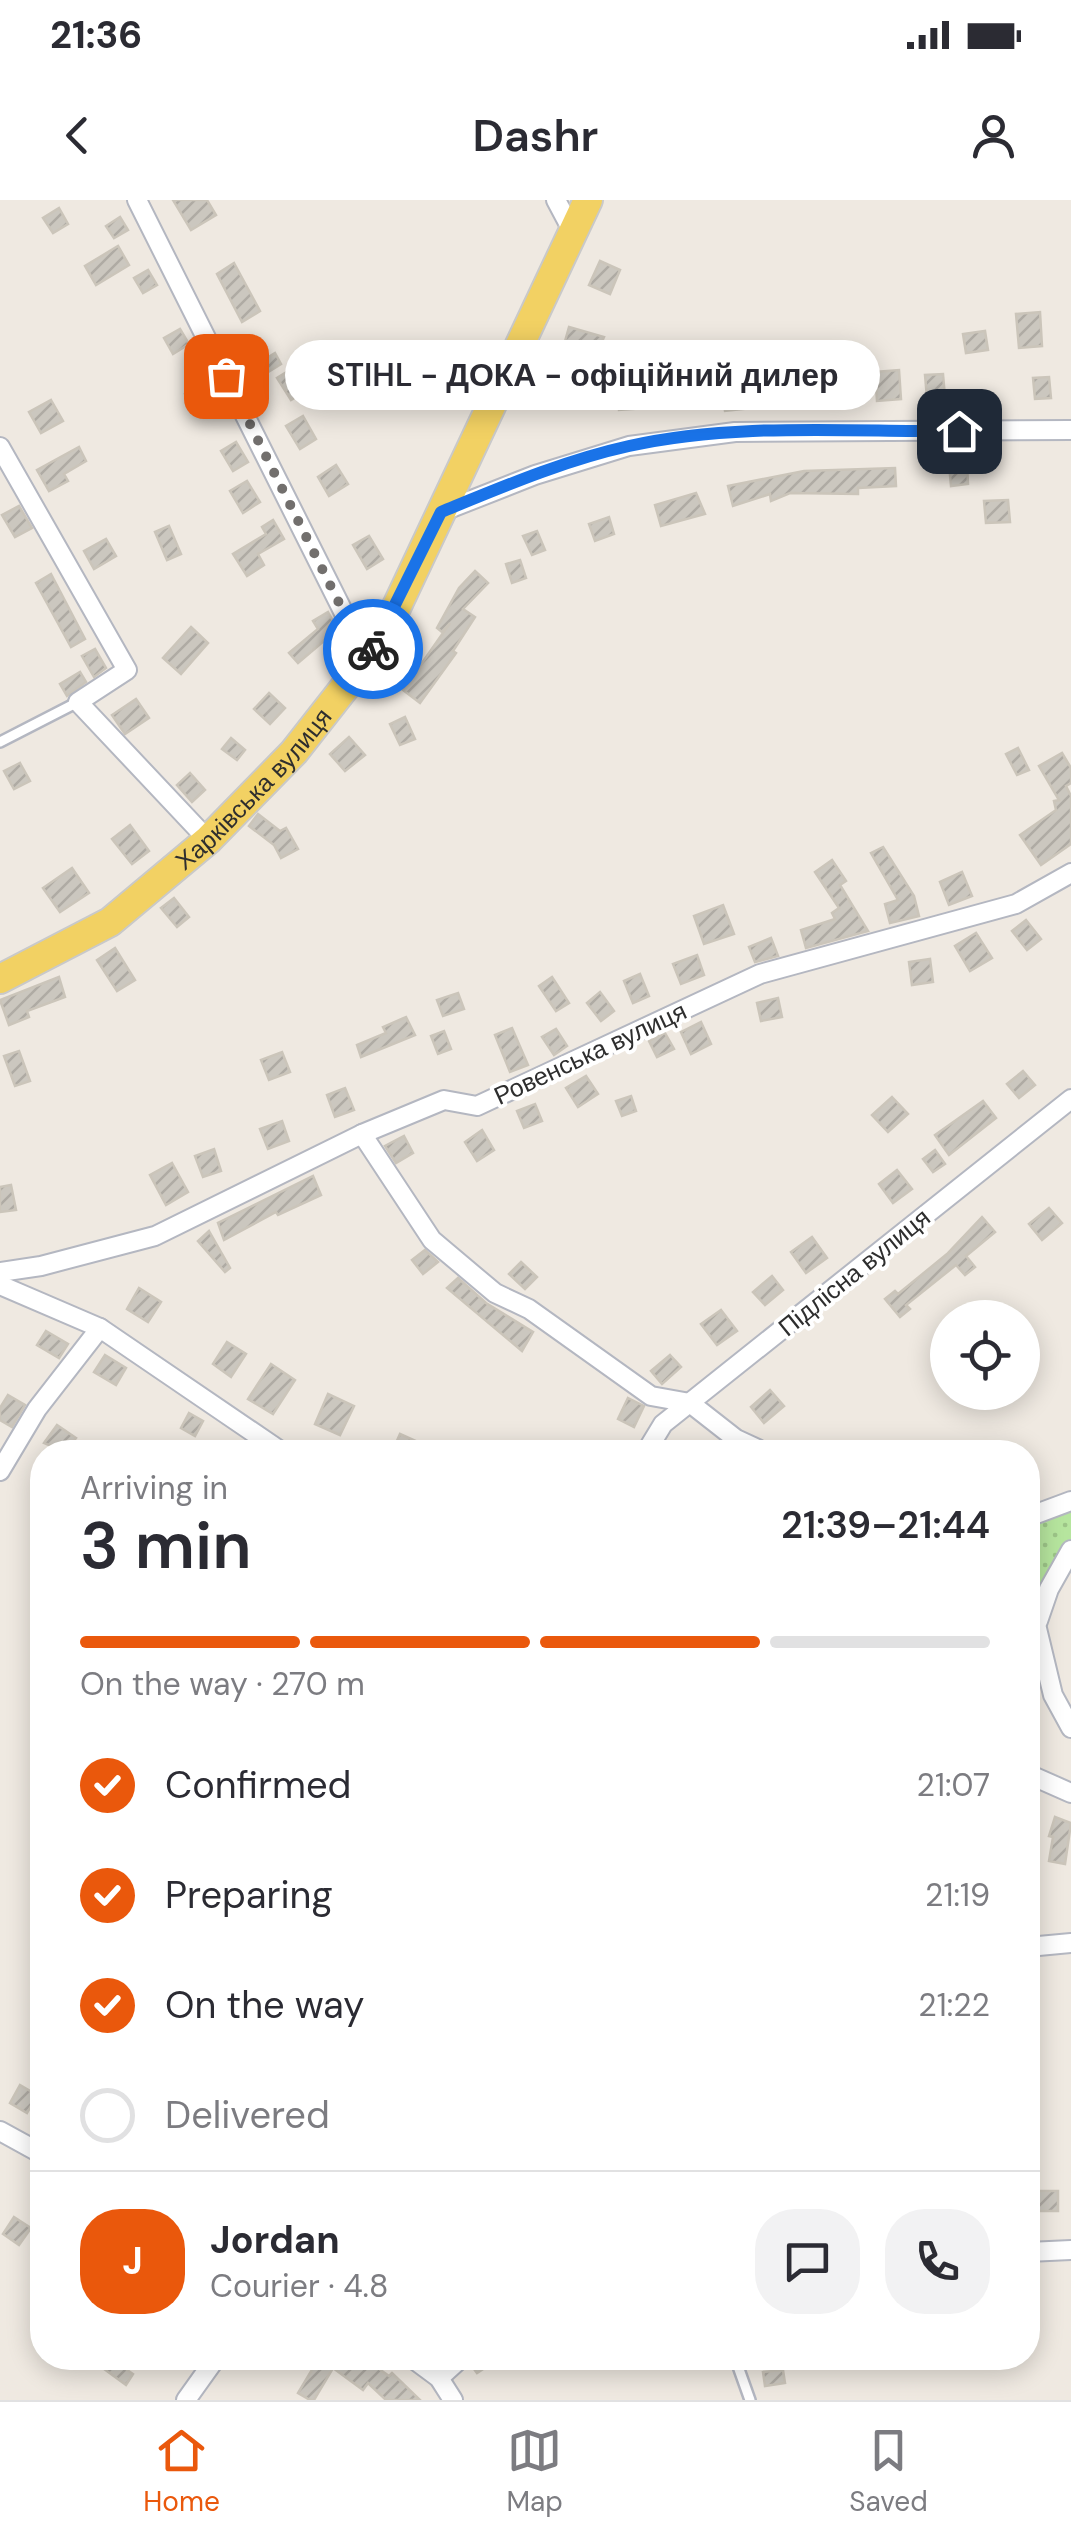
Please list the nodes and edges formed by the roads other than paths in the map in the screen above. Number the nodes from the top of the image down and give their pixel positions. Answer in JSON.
{"nodes":[{"id":1,"x":137,"y":200,"type":"edge"},
{"id":2,"x":556,"y":200,"type":"edge"},
{"id":3,"x":588,"y":200,"type":"edge"},
{"id":4,"x":572,"y":232,"type":"junction"},
{"id":5,"x":1071,"y":430,"type":"edge"},
{"id":6,"x":0,"y":447,"type":"edge"},
{"id":7,"x":441,"y":512,"type":"junction"},
{"id":8,"x":367,"y":659,"type":"junction"},
{"id":9,"x":78,"y":702,"type":"junction"},
{"id":10,"x":0,"y":742,"type":"edge"},
{"id":11,"x":208,"y":840,"type":"junction"},
{"id":12,"x":1071,"y":872,"type":"edge"},
{"id":13,"x":0,"y":979,"type":"edge"},
{"id":14,"x":1071,"y":1099,"type":"edge"},
{"id":15,"x":362,"y":1134,"type":"junction"},
{"id":16,"x":0,"y":1272,"type":"edge"},
{"id":17,"x":0,"y":1284,"type":"edge"},
{"id":18,"x":100,"y":1328,"type":"junction"},
{"id":19,"x":690,"y":1403,"type":"junction"},
{"id":20,"x":264,"y":1440,"type":"edge"},
{"id":21,"x":653,"y":1440,"type":"edge"},
{"id":22,"x":738,"y":1440,"type":"edge"},
{"id":23,"x":0,"y":1471,"type":"edge"},
{"id":24,"x":1071,"y":1501,"type":"edge"},
{"id":25,"x":1040,"y":1513,"type":"edge"},
{"id":26,"x":1071,"y":1550,"type":"edge"},
{"id":27,"x":1040,"y":1615,"type":"edge"},
{"id":28,"x":1040,"y":1633,"type":"edge"},
{"id":29,"x":1071,"y":1728,"type":"edge"},
{"id":30,"x":1040,"y":1779,"type":"edge"},
{"id":31,"x":1071,"y":1793,"type":"edge"},
{"id":32,"x":1071,"y":1943,"type":"edge"},
{"id":33,"x":1040,"y":1946,"type":"edge"},
{"id":34,"x":0,"y":2131,"type":"edge"},
{"id":35,"x":30,"y":2147,"type":"edge"},
{"id":36,"x":1071,"y":2250,"type":"edge"},
{"id":37,"x":1040,"y":2251,"type":"edge"},
{"id":38,"x":207,"y":2370,"type":"edge"},
{"id":39,"x":429,"y":2370,"type":"edge"},
{"id":40,"x":448,"y":2370,"type":"edge"},
{"id":41,"x":739,"y":2370,"type":"edge"},
{"id":42,"x":440,"y":2378,"type":"junction"},
{"id":43,"x":186,"y":2400,"type":"edge"},
{"id":44,"x":453,"y":2400,"type":"edge"},
{"id":45,"x":750,"y":2400,"type":"edge"}],
"edges":[{"from":1,"to":8,"type":"street"},
{"from":2,"to":4,"type":"street"},
{"from":3,"to":4,"type":"main road","name":"Харківська вулиця"},
{"from":4,"to":7,"type":"main road","name":"Харківська вулиця"},
{"from":5,"to":7,"type":"street"},
{"from":6,"to":9,"type":"street"},
{"from":7,"to":8,"type":"main road","name":"Харківська вулиця"},
{"from":8,"to":11,"type":"main road","name":"Харківська вулиця"},
{"from":9,"to":10,"type":"lane"},
{"from":9,"to":11,"type":"street"},
{"from":11,"to":13,"type":"main road","name":"Харківська вулиця"},
{"from":12,"to":15,"type":"street","name":"Ровенська вулиця"},
{"from":14,"to":19,"type":"street","name":"Підлісна вулиця"},
{"from":15,"to":16,"type":"street","name":"Ровенська вулиця"},
{"from":15,"to":19,"type":"street"},
{"from":17,"to":18,"type":"street"},
{"from":18,"to":20,"type":"street"},
{"from":18,"to":23,"type":"street"},
{"from":19,"to":21,"type":"street","name":"Підлісна вулиця"},
{"from":19,"to":22,"type":"street"},
{"from":24,"to":25,"type":"street"},
{"from":26,"to":27,"type":"street"},
{"from":28,"to":29,"type":"street"},
{"from":30,"to":31,"type":"street"},
{"from":32,"to":33,"type":"street"},
{"from":34,"to":35,"type":"street"},
{"from":36,"to":37,"type":"street"},
{"from":38,"to":43,"type":"street"},
{"from":39,"to":42,"type":"street"},
{"from":40,"to":42,"type":"street"},
{"from":41,"to":45,"type":"lane"},
{"from":42,"to":44,"type":"street"}]}
